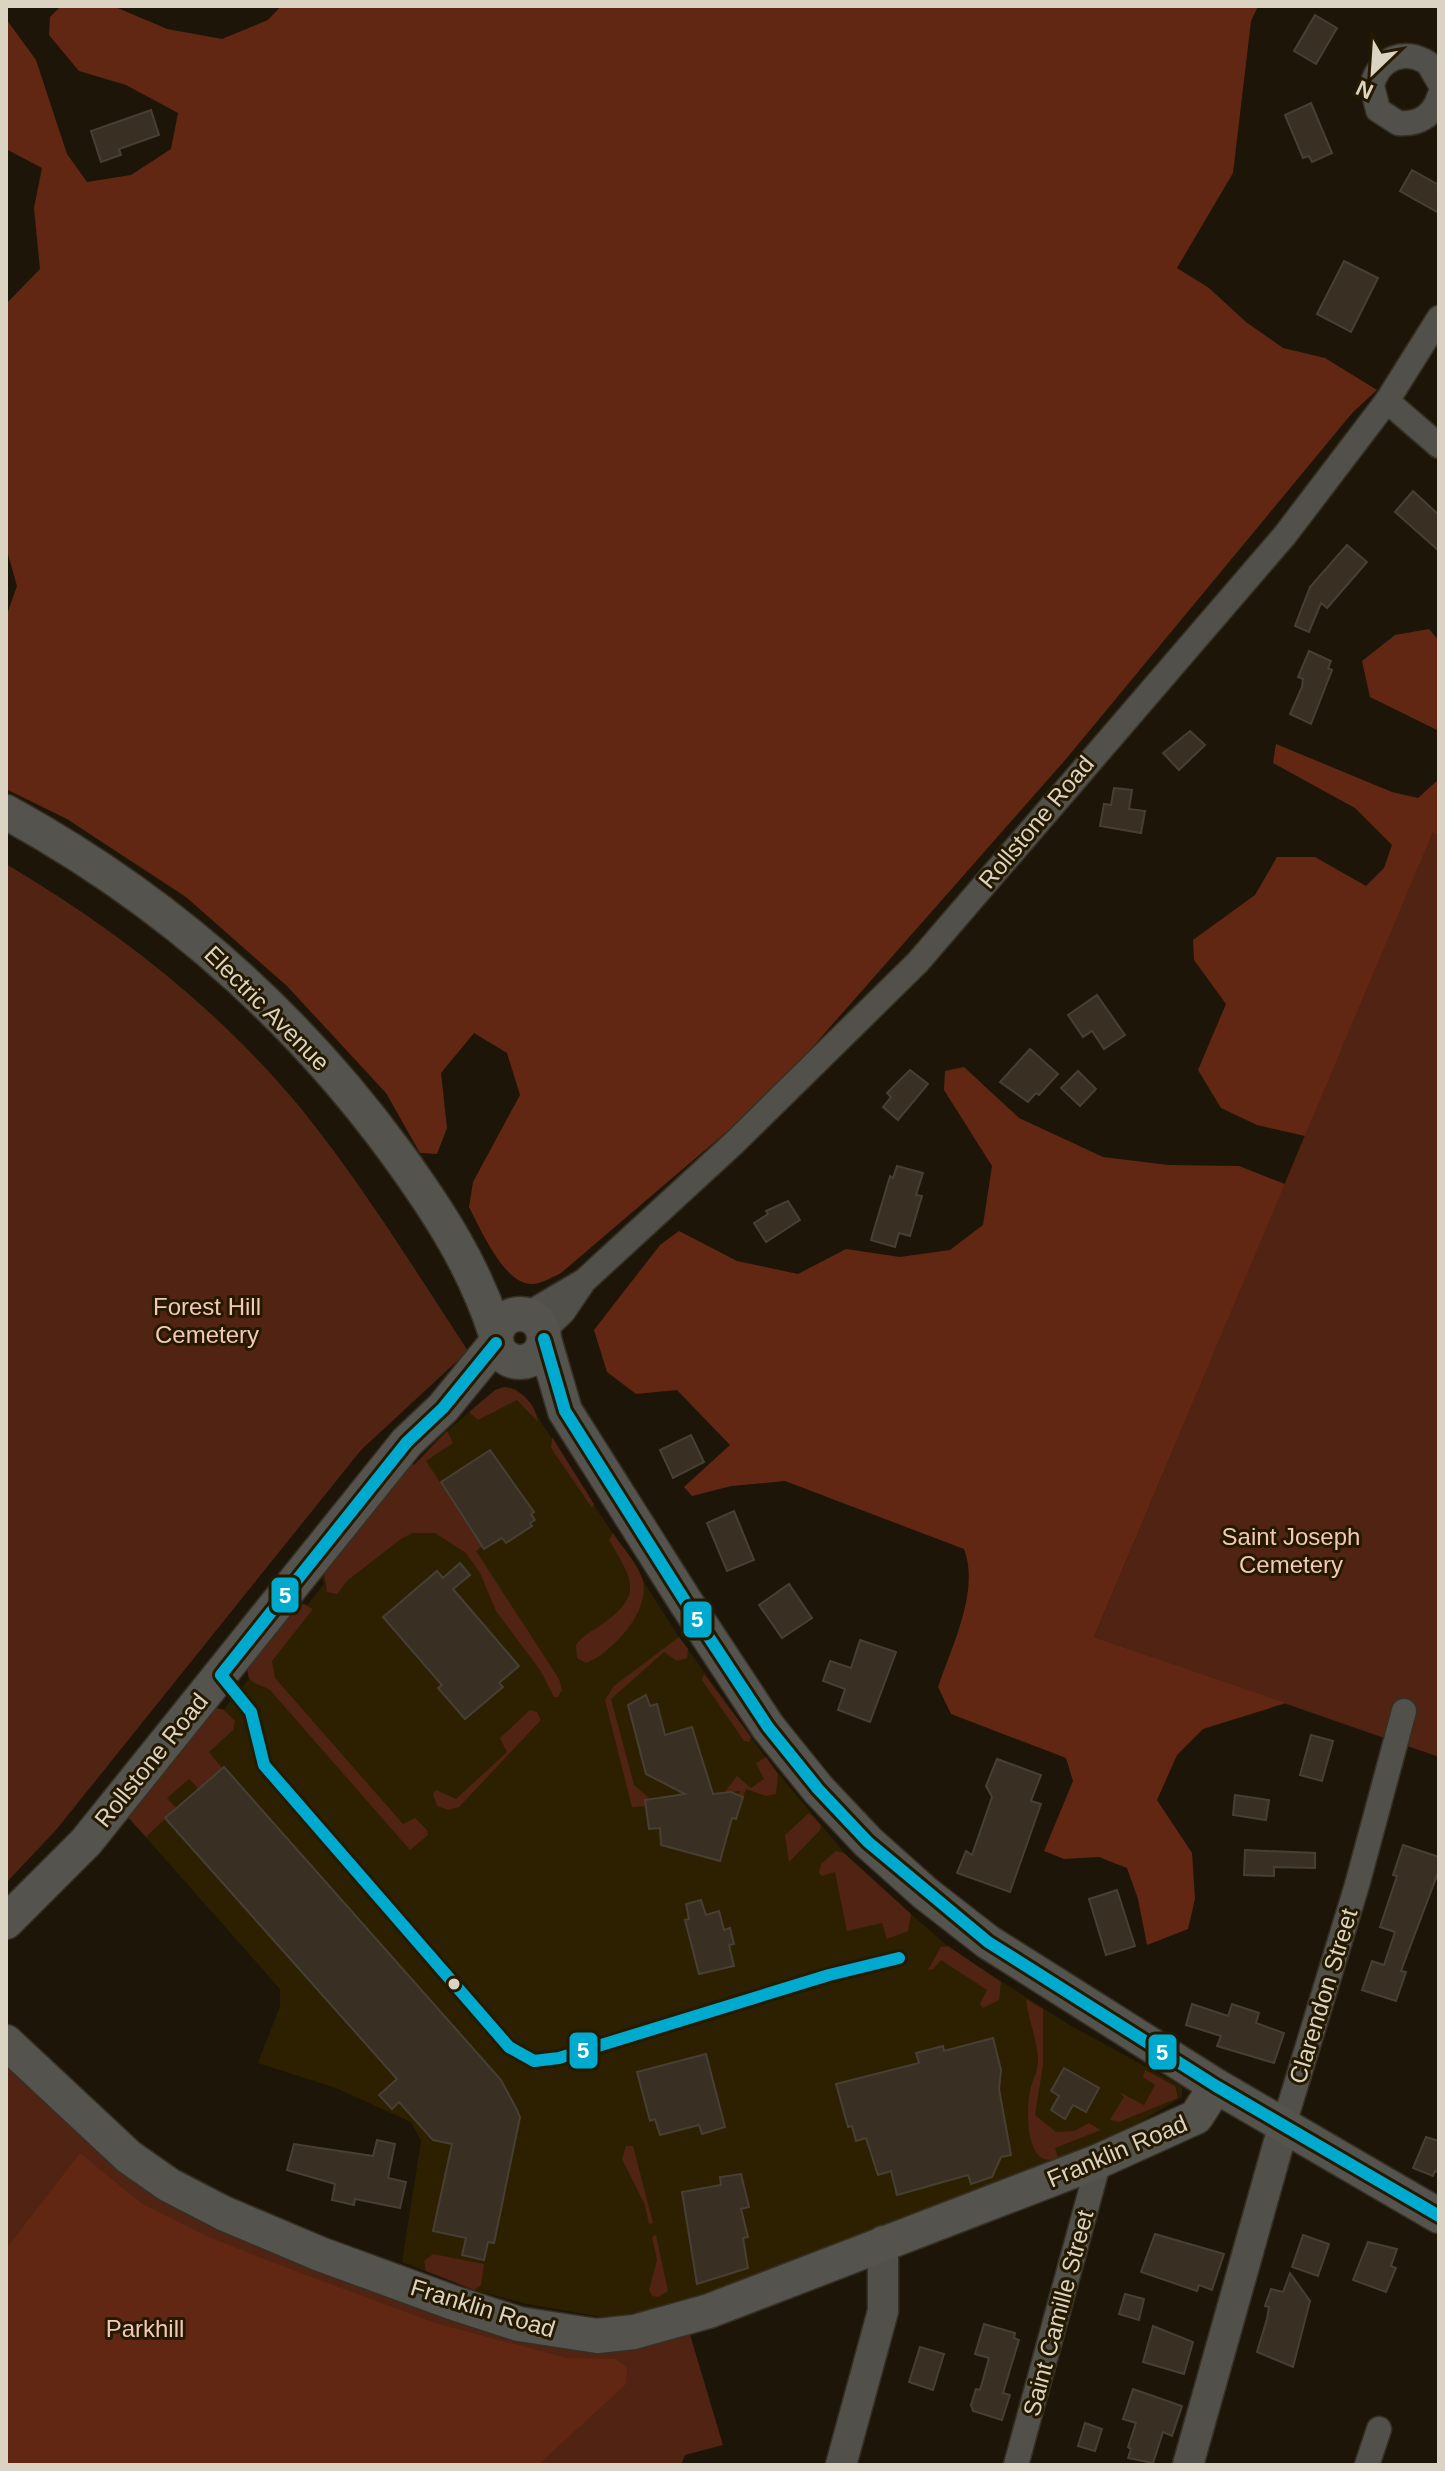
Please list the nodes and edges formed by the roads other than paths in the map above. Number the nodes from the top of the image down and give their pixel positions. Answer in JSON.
{"nodes":[{"id":1,"x":1439,"y":82,"type":"edge"},
{"id":2,"x":1438,"y":104,"type":"edge"},
{"id":3,"x":1439,"y":318,"type":"edge"},
{"id":4,"x":1387,"y":401,"type":"junction"},
{"id":5,"x":1439,"y":446,"type":"edge"},
{"id":6,"x":6,"y":812,"type":"edge"},
{"id":7,"x":519,"y":1338,"type":"junction"},
{"id":8,"x":1404,"y":1711,"type":"dead end"},
{"id":9,"x":6,"y":1922,"type":"edge"},
{"id":10,"x":6,"y":2042,"type":"edge"},
{"id":11,"x":1216,"y":2086,"type":"junction"},
{"id":12,"x":1284,"y":2124,"type":"junction"},
{"id":13,"x":1099,"y":2161,"type":"junction"},
{"id":14,"x":1439,"y":2216,"type":"edge"},
{"id":15,"x":883,"y":2241,"type":"junction"},
{"id":16,"x":1379,"y":2429,"type":"dead end"},
{"id":17,"x":841,"y":2465,"type":"edge"},
{"id":18,"x":1016,"y":2465,"type":"edge"},
{"id":19,"x":1188,"y":2465,"type":"edge"},
{"id":20,"x":1367,"y":2465,"type":"edge"}],
"edges":[{"from":1,"to":2,"type":"street"},
{"from":3,"to":4,"type":"street","name":"Rollstone Road"},
{"from":4,"to":5,"type":"street"},
{"from":4,"to":7,"type":"street","name":"Rollstone Road"},
{"from":6,"to":7,"type":"main road","name":"Electric Avenue"},
{"from":7,"to":9,"type":"main road","name":"Rollstone Road"},
{"from":7,"to":11,"type":"main road","name":"Electric Avenue"},
{"from":8,"to":12,"type":"street","name":"Clarendon Street"},
{"from":10,"to":15,"type":"main road","name":"Franklin Road"},
{"from":11,"to":12,"type":"main road","name":"Electric Avenue"},
{"from":11,"to":13,"type":"main road","name":"Franklin Road"},
{"from":12,"to":14,"type":"main road"},
{"from":12,"to":19,"type":"street","name":"Clarendon Street"},
{"from":13,"to":15,"type":"main road","name":"Franklin Road"},
{"from":13,"to":18,"type":"street","name":"Saint Camille Street"},
{"from":15,"to":17,"type":"street"},
{"from":16,"to":20,"type":"street"}]}
